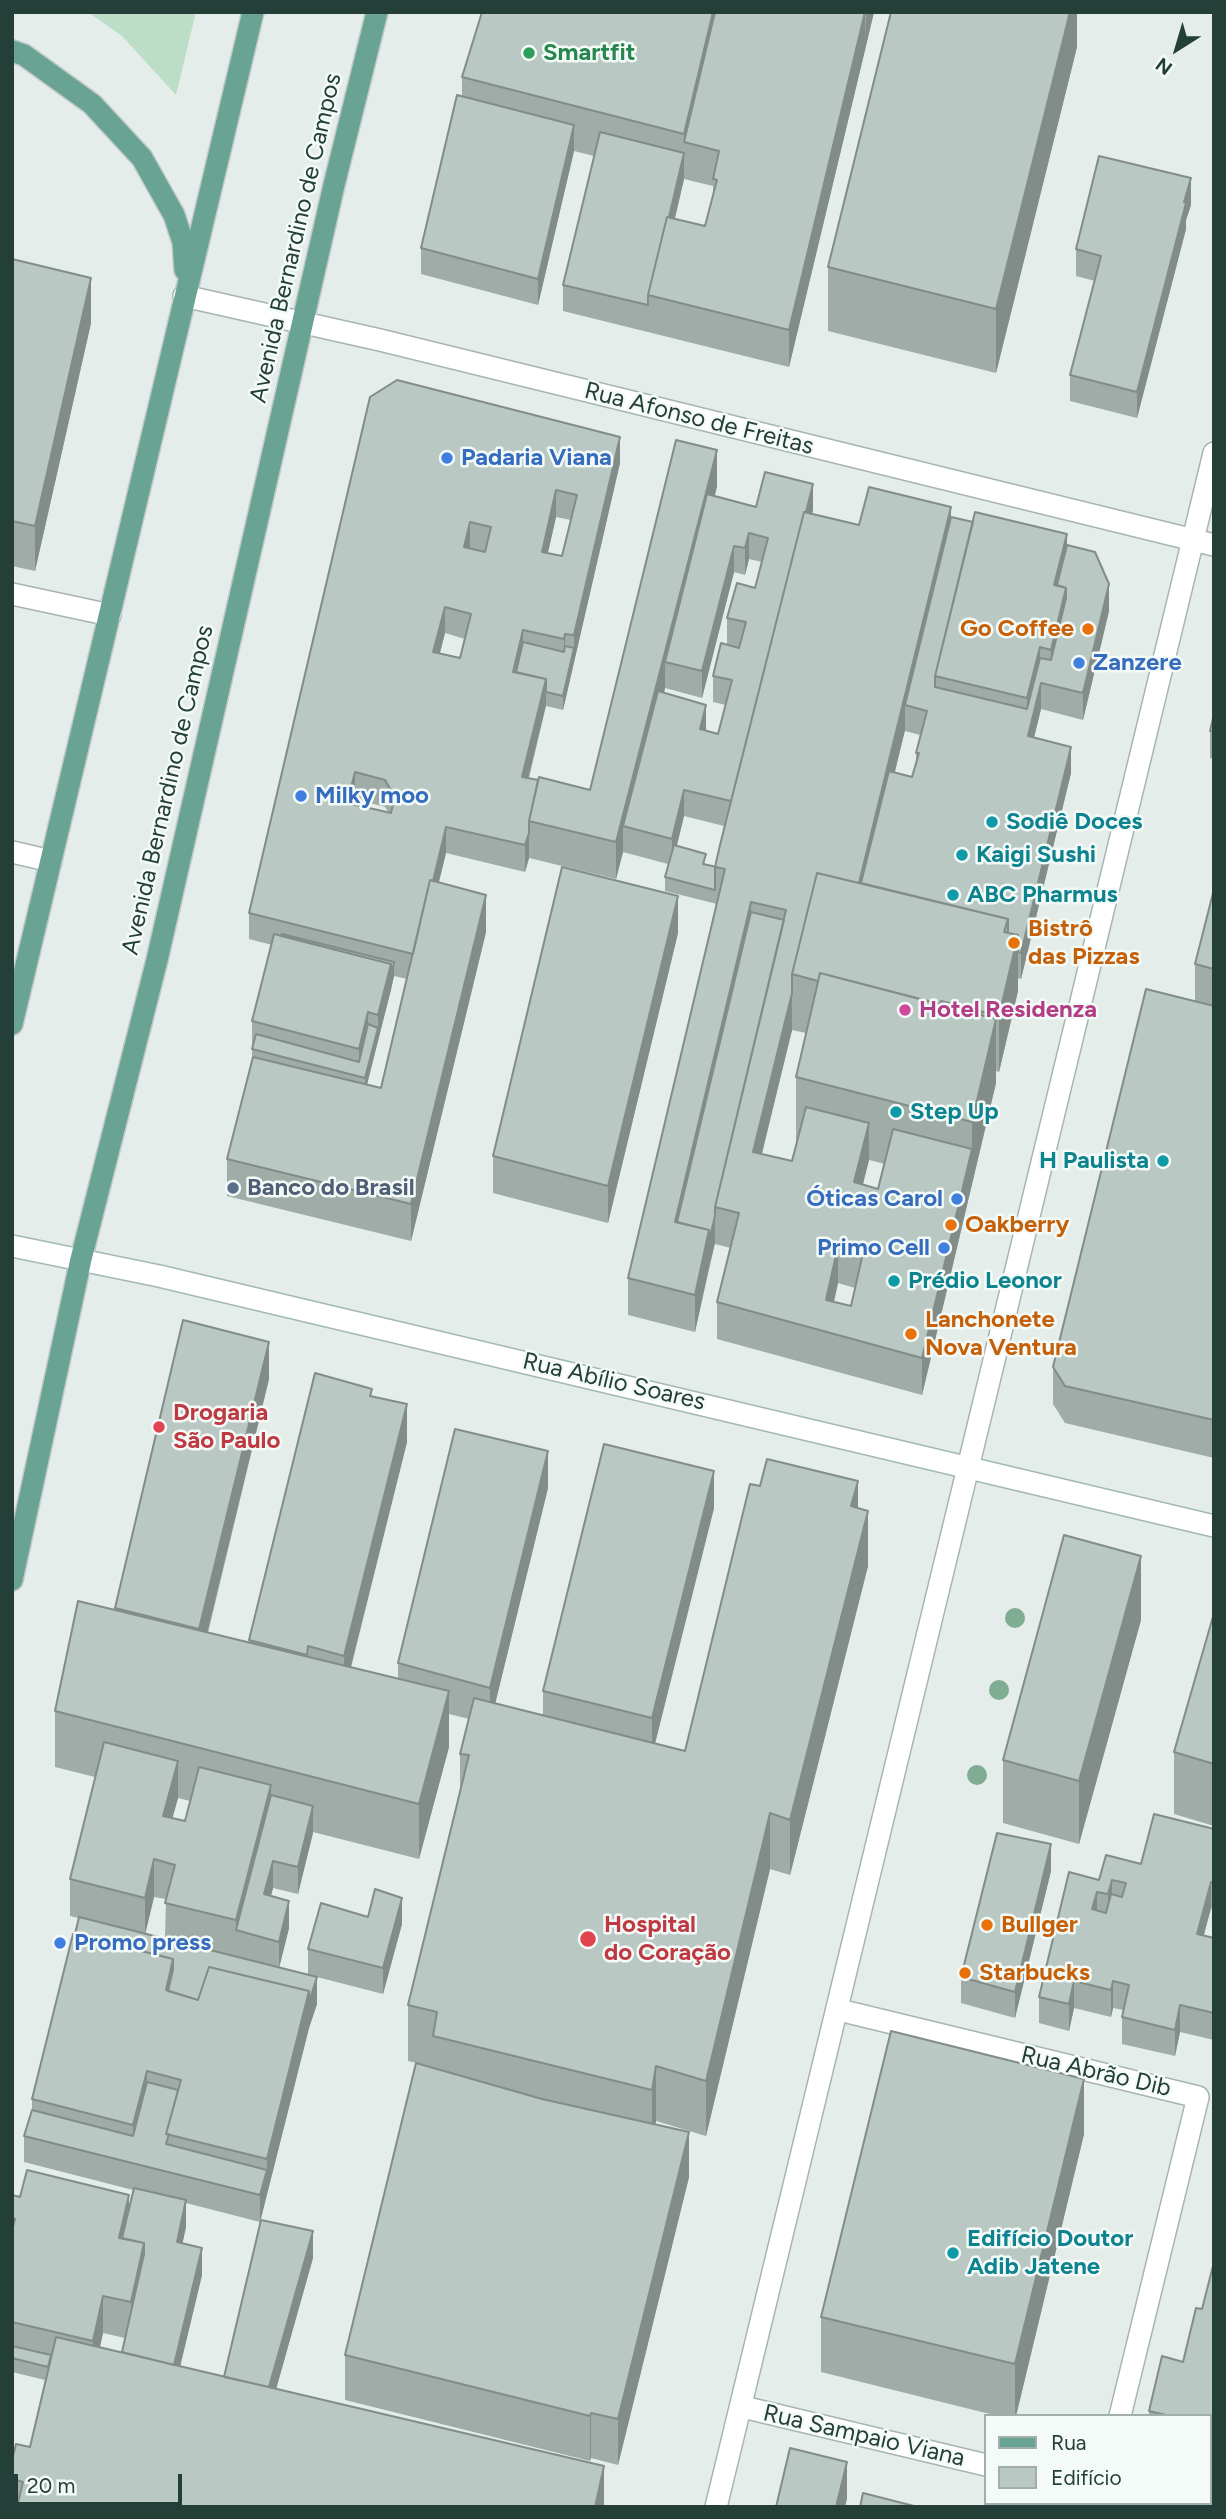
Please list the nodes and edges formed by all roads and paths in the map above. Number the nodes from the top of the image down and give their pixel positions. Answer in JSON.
{"nodes":[{"id":1,"x":253,"y":12,"type":"edge"},
{"id":2,"x":377,"y":12,"type":"edge"},
{"id":3,"x":12,"y":51,"type":"edge"},
{"id":4,"x":184,"y":296,"type":"junction"},
{"id":5,"x":303,"y":321,"type":"junction"},
{"id":6,"x":1214,"y":453,"type":"edge"},
{"id":7,"x":1192,"y":540,"type":"junction"},
{"id":8,"x":1214,"y":545,"type":"edge"},
{"id":9,"x":12,"y":594,"type":"edge"},
{"id":10,"x":110,"y":615,"type":"junction"},
{"id":11,"x":12,"y":852,"type":"edge"},
{"id":12,"x":51,"y":861,"type":"junction"},
{"id":13,"x":17,"y":987,"type":"edge"},
{"id":14,"x":12,"y":1024,"type":"edge"},
{"id":15,"x":12,"y":1246,"type":"edge"},
{"id":16,"x":81,"y":1259,"type":"junction"},
{"id":17,"x":969,"y":1467,"type":"junction"},
{"id":18,"x":1214,"y":1527,"type":"edge"},
{"id":19,"x":12,"y":1580,"type":"edge"},
{"id":20,"x":839,"y":2010,"type":"junction"},
{"id":21,"x":743,"y":2407,"type":"junction"},
{"id":22,"x":1120,"y":2414,"type":"edge"},
{"id":23,"x":984,"y":2465,"type":"edge"},
{"id":24,"x":716,"y":2507,"type":"edge"}],
"edges":[{"from":1,"to":4,"type":"main road"},
{"from":2,"to":5,"type":"main road","name":"Avenida Bernardino de Campos"},
{"from":3,"to":4,"type":"main road"},
{"from":4,"to":5,"type":"street","name":"Rua Afonso de Freitas"},
{"from":4,"to":10,"type":"main road"},
{"from":5,"to":7,"type":"street","name":"Rua Afonso de Freitas"},
{"from":5,"to":16,"type":"main road","name":"Avenida Bernardino de Campos"},
{"from":6,"to":7,"type":"street"},
{"from":7,"to":8,"type":"street","name":"Rua Afonso de Freitas"},
{"from":7,"to":17,"type":"street"},
{"from":9,"to":10,"type":"street"},
{"from":10,"to":12,"type":"main road"},
{"from":11,"to":12,"type":"street"},
{"from":12,"to":13,"type":"main road"},
{"from":13,"to":14,"type":"main road"},
{"from":15,"to":16,"type":"street","name":"Rua Abílio Soares"},
{"from":16,"to":17,"type":"street","name":"Rua Abílio Soares"},
{"from":16,"to":19,"type":"main road","name":"Avenida Bernardino de Campos"},
{"from":17,"to":18,"type":"street","name":"Rua Abílio Soares"},
{"from":17,"to":20,"type":"street"},
{"from":20,"to":21,"type":"street"},
{"from":20,"to":22,"type":"street","name":"Rua Abrão Dib"},
{"from":21,"to":23,"type":"street","name":"Rua Sampaio Viana"},
{"from":21,"to":24,"type":"street"}]}
